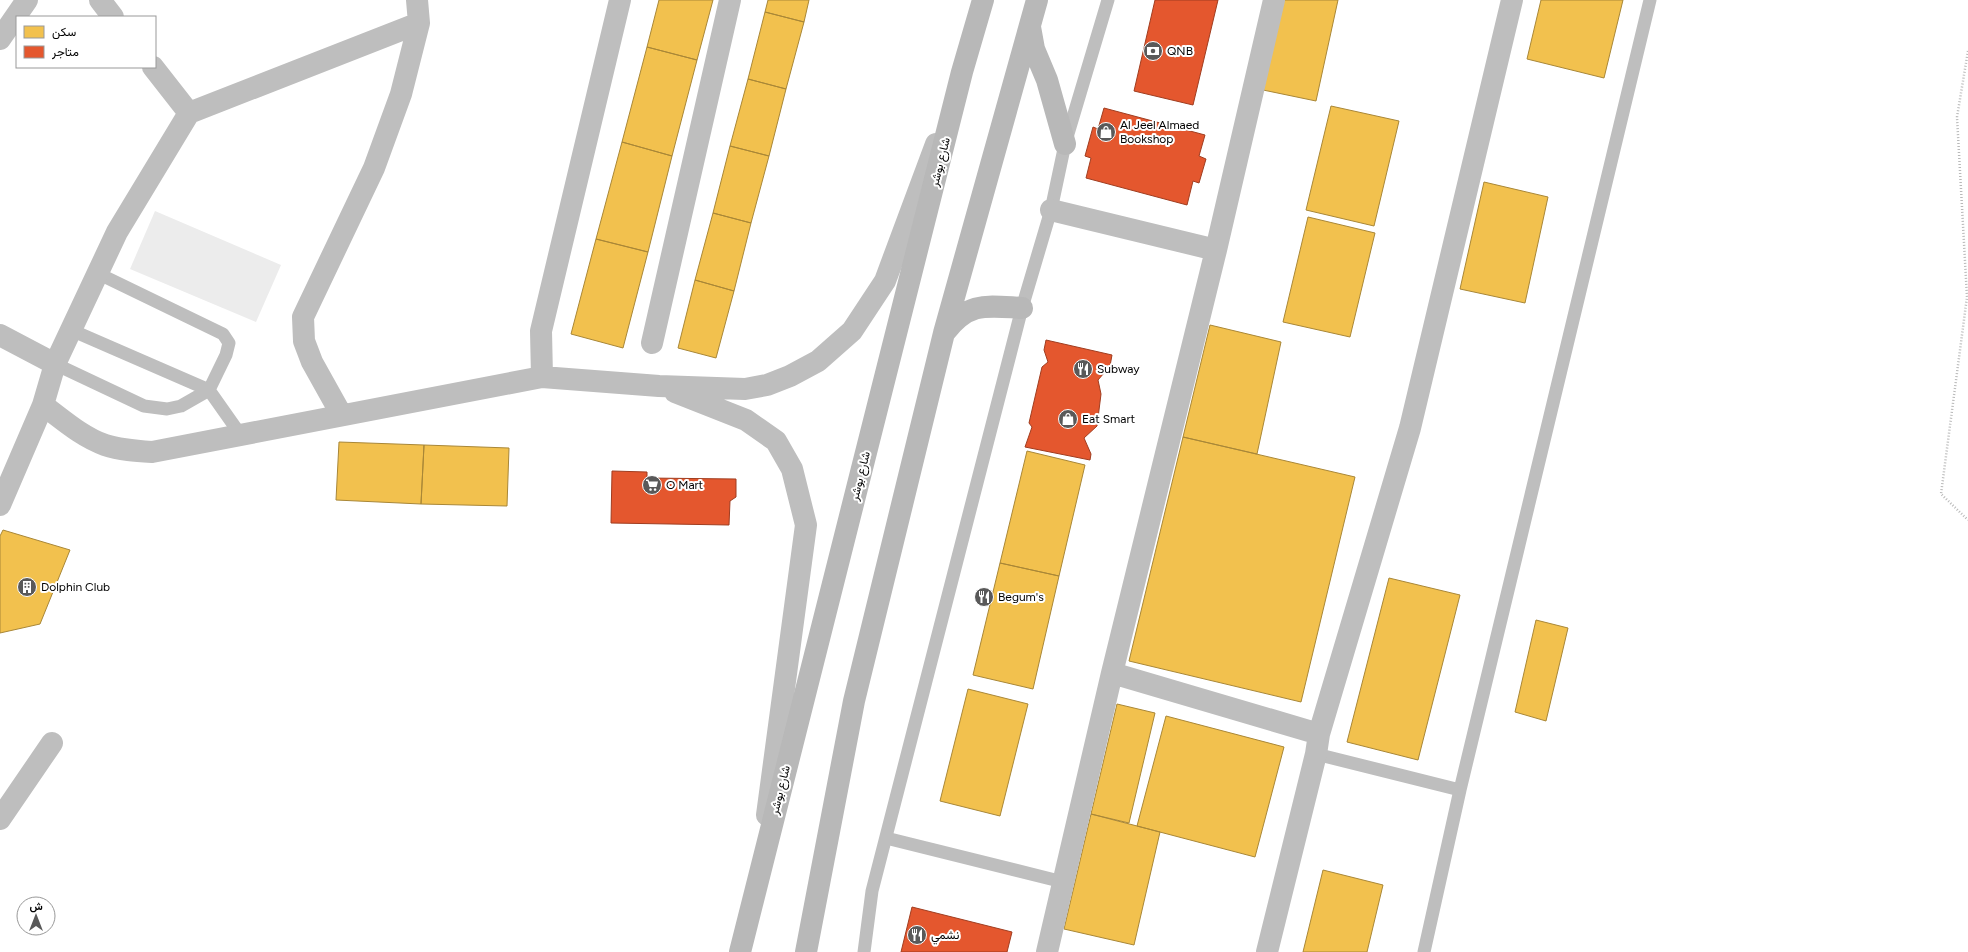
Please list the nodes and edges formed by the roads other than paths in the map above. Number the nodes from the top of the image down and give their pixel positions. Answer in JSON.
{"nodes":[{"id":1,"x":27,"y":0,"type":"edge"},
{"id":2,"x":100,"y":0,"type":"edge"},
{"id":3,"x":417,"y":0,"type":"edge"},
{"id":4,"x":620,"y":0,"type":"edge"},
{"id":5,"x":730,"y":0,"type":"edge"},
{"id":6,"x":983,"y":0,"type":"edge"},
{"id":7,"x":1037,"y":0,"type":"edge"},
{"id":8,"x":1108,"y":0,"type":"edge"},
{"id":9,"x":1274,"y":0,"type":"edge"},
{"id":10,"x":1512,"y":0,"type":"edge"},
{"id":11,"x":1650,"y":0,"type":"edge"},
{"id":12,"x":112,"y":16,"type":"edge"},
{"id":13,"x":419,"y":23,"type":"junction"},
{"id":14,"x":1029,"y":25,"type":"junction"},
{"id":15,"x":0,"y":39,"type":"edge"},
{"id":16,"x":154,"y":68,"type":"edge"},
{"id":17,"x":962,"y":72,"type":"junction"},
{"id":18,"x":189,"y":113,"type":"junction"},
{"id":19,"x":1065,"y":144,"type":"junction"},
{"id":20,"x":1051,"y":210,"type":"junction"},
{"id":21,"x":1216,"y":250,"type":"junction"},
{"id":22,"x":97,"y":273,"type":"junction"},
{"id":23,"x":1022,"y":308,"type":"junction"},
{"id":24,"x":71,"y":330,"type":"junction"},
{"id":25,"x":944,"y":333,"type":"junction"},
{"id":26,"x":0,"y":335,"type":"edge"},
{"id":27,"x":652,"y":343,"type":"dead end"},
{"id":28,"x":55,"y":364,"type":"junction"},
{"id":29,"x":542,"y":377,"type":"junction"},
{"id":30,"x":659,"y":386,"type":"junction"},
{"id":31,"x":209,"y":390,"type":"junction"},
{"id":32,"x":43,"y":405,"type":"junction"},
{"id":33,"x":341,"y":414,"type":"junction"},
{"id":34,"x":240,"y":434,"type":"junction"},
{"id":35,"x":0,"y":505,"type":"edge"},
{"id":36,"x":1112,"y":673,"type":"junction"},
{"id":37,"x":52,"y":743,"type":"dead end"},
{"id":38,"x":1318,"y":744,"type":"junction"},
{"id":39,"x":1460,"y":790,"type":"junction"},
{"id":40,"x":0,"y":818,"type":"edge"},
{"id":41,"x":886,"y":838,"type":"junction"},
{"id":42,"x":758,"y":873,"type":"junction"},
{"id":43,"x":1063,"y":882,"type":"junction"},
{"id":44,"x":740,"y":952,"type":"edge"},
{"id":45,"x":806,"y":952,"type":"edge"},
{"id":46,"x":864,"y":952,"type":"edge"},
{"id":47,"x":1047,"y":952,"type":"edge"},
{"id":48,"x":1267,"y":952,"type":"edge"},
{"id":49,"x":1424,"y":952,"type":"edge"}],
"edges":[{"from":1,"to":15,"type":"street"},
{"from":2,"to":12,"type":"street"},
{"from":3,"to":13,"type":"street"},
{"from":4,"to":29,"type":"street"},
{"from":5,"to":27,"type":"street"},
{"from":6,"to":17,"type":"main road","name":"شارع بوشر"},
{"from":7,"to":14,"type":"main road"},
{"from":8,"to":19,"type":"lane"},
{"from":9,"to":21,"type":"street"},
{"from":10,"to":38,"type":"street"},
{"from":11,"to":39,"type":"lane"},
{"from":13,"to":18,"type":"street"},
{"from":13,"to":33,"type":"street"},
{"from":14,"to":19,"type":"main road"},
{"from":14,"to":25,"type":"main road"},
{"from":16,"to":18,"type":"street"},
{"from":17,"to":30,"type":"street"},
{"from":17,"to":42,"type":"main road","name":"شارع بوشر"},
{"from":18,"to":22,"type":"street"},
{"from":19,"to":20,"type":"lane"},
{"from":20,"to":21,"type":"street"},
{"from":20,"to":23,"type":"lane"},
{"from":21,"to":36,"type":"street"},
{"from":22,"to":24,"type":"street"},
{"from":22,"to":31,"type":"lane"},
{"from":23,"to":25,"type":"main road"},
{"from":23,"to":41,"type":"lane"},
{"from":24,"to":28,"type":"street"},
{"from":24,"to":31,"type":"lane"},
{"from":25,"to":45,"type":"main road"},
{"from":26,"to":28,"type":"street"},
{"from":28,"to":31,"type":"lane"},
{"from":28,"to":32,"type":"street"},
{"from":29,"to":30,"type":"street"},
{"from":29,"to":33,"type":"street"},
{"from":30,"to":42,"type":"street"},
{"from":31,"to":34,"type":"lane"},
{"from":32,"to":34,"type":"street"},
{"from":32,"to":35,"type":"street"},
{"from":33,"to":34,"type":"street"},
{"from":36,"to":38,"type":"street"},
{"from":36,"to":43,"type":"street"},
{"from":37,"to":40,"type":"street"},
{"from":38,"to":39,"type":"lane"},
{"from":38,"to":48,"type":"street"},
{"from":39,"to":49,"type":"lane"},
{"from":41,"to":43,"type":"lane"},
{"from":41,"to":46,"type":"lane"},
{"from":42,"to":44,"type":"main road","name":"شارع بوشر"},
{"from":43,"to":47,"type":"street"}]}
